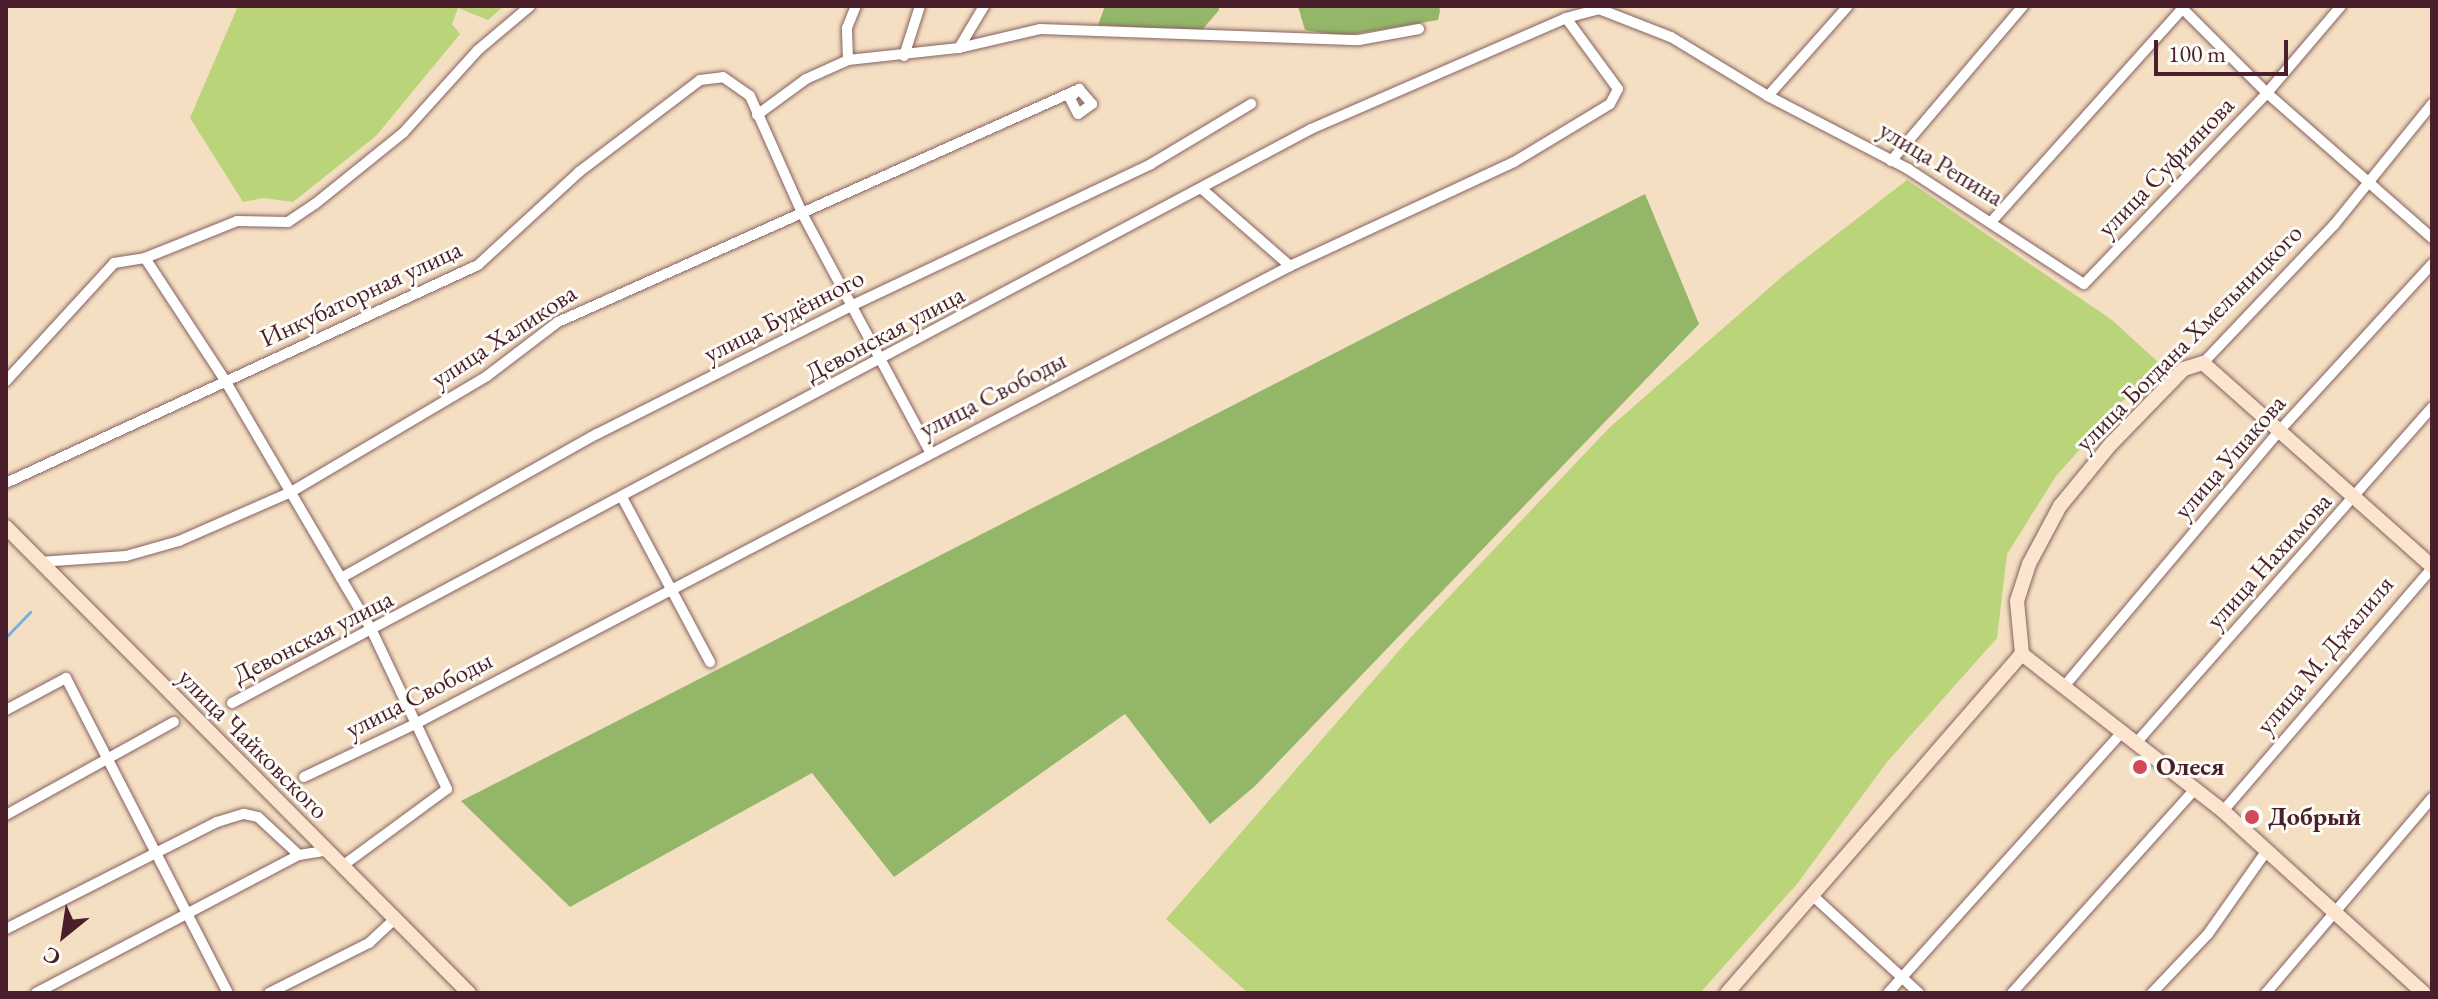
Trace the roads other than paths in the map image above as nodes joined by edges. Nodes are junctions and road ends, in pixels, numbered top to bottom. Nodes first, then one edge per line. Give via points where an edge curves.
1 (530, 6) edge
2 (856, 6) edge
3 (920, 6) edge
4 (984, 6) edge
5 (1569, 6) edge
6 (1848, 6) edge
7 (2023, 6) edge
8 (2341, 6) edge
9 (2183, 7) edge
10 (1566, 18) junction
11 (1419, 29) dead end
12 (959, 48) junction
13 (904, 56) junction
14 (848, 60) junction
15 (1079, 89) dead end
16 (2267, 93) junction
17 (1768, 96) junction
18 (1251, 104) dead end
19 (2432, 104) edge
20 (757, 115) junction
21 (1891, 161) junction
22 (2371, 181) junction
23 (1202, 189) junction
24 (803, 215) junction
25 (1991, 222) junction
26 (2432, 238) edge
27 (145, 258) junction
28 (2432, 264) edge
29 (1290, 266) junction
30 (2084, 284) joint
31 (851, 306) junction
32 (880, 362) junction
33 (2203, 363) junction
34 (6, 381) edge
35 (226, 382) junction
36 (2432, 407) edge
37 (2280, 430) junction
38 (930, 452) junction
39 (6, 483) edge
40 (291, 492) junction
41 (2355, 498) junction
42 (623, 499) junction
43 (9, 535) edge
44 (39, 562) junction
45 (2432, 567) edge
46 (341, 578) junction
47 (669, 588) junction
48 (372, 631) junction
49 (2022, 654) junction
50 (710, 662) dead end
51 (2067, 683) junction
52 (232, 703) dead end
53 (6, 710) edge
54 (174, 722) dead end
55 (417, 723) junction
56 (2122, 732) junction
57 (2136, 743) junction
58 (107, 761) junction
59 (304, 777) dead end
60 (2195, 789) junction
61 (2432, 798) edge
62 (2223, 811) junction
63 (6, 815) edge
64 (325, 851) junction
65 (153, 853) junction
66 (2265, 853) junction
67 (299, 855) junction
68 (342, 866) junction
69 (1812, 895) junction
70 (2334, 910) junction
71 (188, 914) junction
72 (395, 919) junction
73 (6, 929) edge
74 (2432, 976) edge
75 (1902, 978) junction
76 (2421, 992) edge
77 (36, 993) edge
78 (228, 993) edge
79 (269, 993) edge
80 (469, 993) edge
81 (1727, 993) edge
82 (1888, 993) edge
83 (1919, 993) edge
84 (2012, 993) edge
85 (2152, 993) edge
86 (2266, 993) edge

1 - 27 street via 478,50 403,133 288,222 237,221
2 - 14 street via 847,28
3 - 13 street
4 - 12 street
5 - 10 street
6 - 17 street
7 - 21 street
8 - 16 street, улица Суфиянова
9 - 16 street
9 - 25 street
10 - 17 street, улица Репина via 1599,9 1631,19
10 - 23 street, Девонская улица via 1311,129
10 - 29 street, улица Свободы via 1618,89 1610,104 1514,162
11 - 12 street via 1359,40 1040,29
12 - 13 street
13 - 14 street
14 - 20 street via 806,79
15 - 24 street, улица Халикова
16 - 22 street
16 - 30 street, улица Суфиянова
17 - 21 street, улица Репина
18 - 31 street, улица Будённого via 1151,164
19 - 22 street, улица Богдана Хмельницкого
20 - 24 street, Инкубаторная улица
20 - 35 street, Инкубаторная улица via 750,96 723,77 700,80 579,172 478,265
21 - 25 street, улица Репина
22 - 26 street
22 - 33 street, улица Богдана Хмельницкого
23 - 29 street
23 - 32 street, Девонская улица
24 - 31 street, Инкубаторная улица
24 - 40 street, улица Халикова via 558,322 487,376
25 - 30 street, улица Репина
27 - 34 street via 114,263
27 - 35 street
28 - 37 street, улица Ушакова
29 - 38 street, улица Свободы
31 - 32 street, Инкубаторная улица
31 - 46 street, улица Будённого via 597,434
32 - 38 street, Инкубаторная улица
32 - 42 street, Девонская улица
33 - 37 street
33 - 49 street, улица Богдана Хмельницкого via 2184,369 2060,506 2029,564 2017,601
35 - 39 street, Инкубаторная улица
35 - 40 street
36 - 41 street, улица Нахимова
37 - 41 street
37 - 51 street, улица Ушакова
38 - 47 street, улица Свободы
40 - 44 street, улица Халикова via 179,541 126,556
40 - 46 street
41 - 45 street
41 - 57 street, улица Нахимова
42 - 47 street
42 - 48 street, Девонская улица
43 - 44 street, улица Чайковского
44 - 64 street, улица Чайковского
45 - 62 street, улица М. Джалиля
46 - 48 street
47 - 50 street
47 - 55 street, улица Свободы
48 - 52 street, Девонская улица
48 - 55 street
49 - 51 street
49 - 69 street
51 - 56 street
53 - 58 street via 66,678
54 - 58 street
55 - 59 street, улица Свободы
55 - 68 street via 447,789
56 - 57 street
56 - 75 street
57 - 60 street
58 - 63 street
58 - 65 street
60 - 62 street
60 - 84 street
61 - 70 street
62 - 66 street
64 - 67 street
64 - 68 street, улица Чайковского
65 - 67 street via 244,814 258,817
65 - 71 street
65 - 73 street
66 - 70 street
66 - 85 street via 2208,934
67 - 71 street
68 - 72 street, улица Чайковского
69 - 75 street
69 - 81 street
70 - 76 street
70 - 86 street
71 - 77 street
71 - 78 street
72 - 79 street via 369,943
72 - 80 street, улица Чайковского
74 - 76 street
75 - 82 street
75 - 83 street

